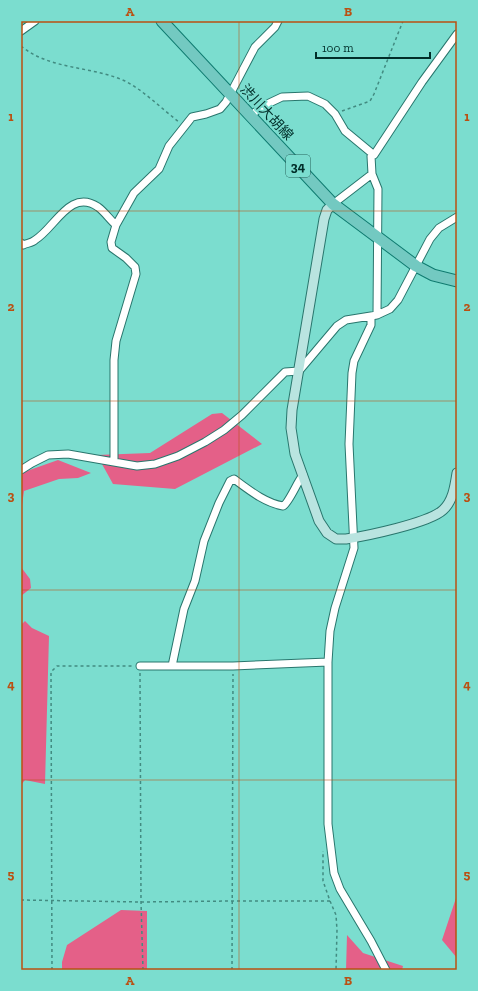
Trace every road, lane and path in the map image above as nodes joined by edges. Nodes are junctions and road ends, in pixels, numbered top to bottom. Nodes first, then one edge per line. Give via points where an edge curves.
1 (35, 21) edge
2 (162, 21) edge
3 (278, 21) edge
4 (404, 21) edge
5 (21, 31) edge
6 (457, 34) edge
7 (21, 46) edge
8 (230, 95) junction
9 (335, 114) junction
10 (250, 116) junction
11 (185, 127) junction
12 (374, 155) junction
13 (372, 174) junction
14 (333, 204) junction
15 (457, 217) edge
16 (116, 225) junction
17 (378, 238) junction
18 (21, 243) edge
19 (416, 266) junction
20 (457, 281) edge
21 (374, 316) junction
22 (299, 371) junction
23 (114, 462) junction
24 (21, 470) edge
25 (457, 474) edge
26 (303, 475) junction
27 (354, 538) junction
28 (328, 662) junction
29 (140, 666) junction
30 (172, 666) junction
31 (233, 666) junction
32 (323, 846) dead end
33 (21, 900) edge
34 (52, 900) junction
35 (233, 901) junction
36 (142, 902) junction
37 (330, 902) junction
38 (52, 970) edge
39 (143, 970) edge
40 (232, 970) edge
41 (336, 970) edge
42 (386, 970) edge

1 - 5 street
2 - 8 main road, 渋川大胡線 / 34
3 - 8 street via 256,48
4 - 9 path via 370,101
6 - 12 street
7 - 11 path via 28,52 54,63 101,73 126,82
8 - 10 main road, 渋川大胡線 / 34
8 - 11 street via 220,109 192,117
9 - 10 street via 325,104 308,96 282,97
9 - 12 street via 345,131
10 - 14 main road, 渋川大胡線 / 34
11 - 16 street via 170,146 159,169 134,193
12 - 13 street via 371,156
13 - 14 street
13 - 17 street via 378,189
14 - 17 main road, 渋川大胡線 / 34
14 - 22 street via 327,210 324,219
15 - 19 street via 439,228 430,239
16 - 18 street via 99,208 89,202 78,202 35,241
16 - 23 street via 111,242 112,248 135,267 136,274 116,341
17 - 19 main road, 渋川大胡線 / 34
17 - 21 street
19 - 20 main road, 渋川大胡線 / 34 via 433,275
19 - 21 street via 398,300 390,309
21 - 22 street via 346,320 337,326
21 - 27 street via 354,362 352,373 349,444
22 - 23 street via 285,372 224,430 178,456 156,464 137,466
22 - 26 street via 291,428 295,454
23 - 24 street via 68,454 48,455
25 - 27 street via 449,503 434,516
26 - 27 street via 319,521 327,533 336,538
26 - 30 street via 287,504 283,506 262,498 234,480 230,481 204,540 195,581 184,609
27 - 28 street via 354,548 330,631
28 - 31 street
28 - 42 street via 328,824 334,873 340,889
29 - 30 street
29 - 34 path via 57,666 51,672
29 - 36 path
30 - 31 street
31 - 35 path
32 - 37 path via 323,881
33 - 34 path
34 - 36 path
34 - 38 path
35 - 36 path
35 - 37 path
35 - 40 path
36 - 39 path
37 - 41 path via 336,915

